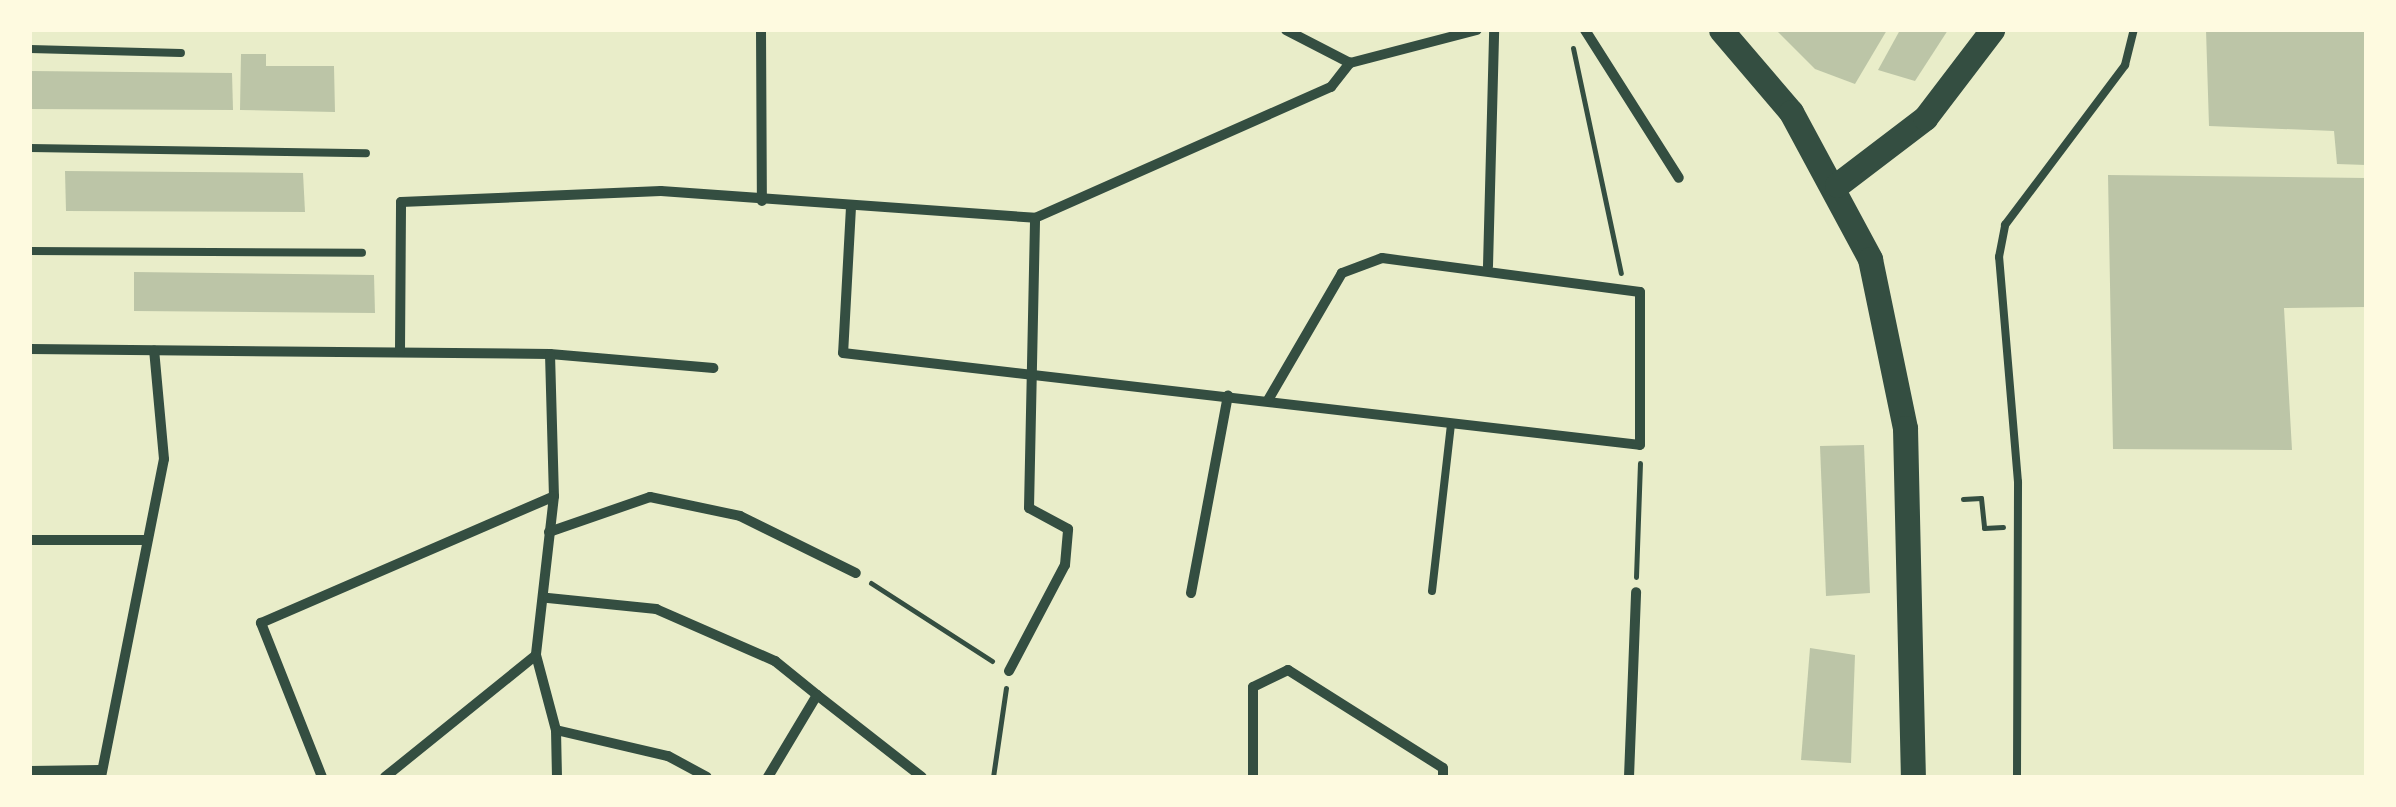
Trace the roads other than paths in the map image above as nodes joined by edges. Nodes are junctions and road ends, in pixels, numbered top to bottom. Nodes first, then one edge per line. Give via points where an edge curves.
1 (761, 30) edge
2 (1286, 30) edge
3 (1477, 30) edge
4 (1494, 30) edge
5 (1584, 30) edge
6 (1721, 30) edge
7 (1992, 30) edge
8 (2134, 30) edge
9 (30, 50) edge
10 (181, 52) dead end
11 (1350, 63) junction
12 (30, 148) edge
13 (366, 153) dead end
14 (1679, 178) dead end
15 (1837, 186) junction
16 (762, 202) junction
17 (851, 207) junction
18 (1035, 218) junction
19 (30, 251) edge
20 (362, 253) dead end
21 (1488, 266) junction
22 (30, 348) edge
23 (154, 350) junction
24 (400, 351) junction
25 (550, 354) junction
26 (714, 368) dead end
27 (1032, 369) junction
28 (1228, 396) junction
29 (1268, 400) junction
30 (1451, 424) junction
31 (554, 496) junction
32 (549, 532) junction
33 (30, 540) edge
34 (148, 540) junction
35 (856, 573) road end
36 (1432, 591) dead end
37 (1636, 592) road end
38 (1191, 593) dead end
39 (548, 598) junction
40 (536, 655) junction
41 (1009, 671) road end
42 (817, 695) junction
43 (556, 730) junction
44 (30, 771) edge
45 (100, 774) edge
46 (322, 777) edge
47 (386, 777) edge
48 (557, 777) edge
49 (707, 777) edge
50 (768, 777) edge
51 (922, 777) edge
52 (1253, 777) edge
53 (1444, 777) edge
54 (1629, 777) edge
55 (1914, 777) edge
56 (2017, 777) edge

1 - 16 street
2 - 11 street
3 - 11 street
4 - 21 street
5 - 14 street
6 - 15 main road via 1792,112
7 - 15 main road via 1925,118
8 - 56 lane via 2125,65 2004,225 1999,256 2018,526
9 - 10 lane
11 - 18 street via 1331,87
12 - 13 lane
15 - 55 main road via 1870,259 1905,428
16 - 17 street
16 - 24 street via 661,191 401,202
17 - 18 street
17 - 27 street via 843,353
18 - 27 street
19 - 20 lane
21 - 29 street via 1382,258 1342,273
21 - 30 street via 1640,292 1640,446
22 - 23 street
23 - 24 street
23 - 34 street via 164,459
24 - 25 street
25 - 26 street
25 - 31 street
27 - 28 street
27 - 41 street via 1028,508 1068,529 1065,565
28 - 29 street
28 - 38 street
29 - 30 street
30 - 36 lane
31 - 32 street
31 - 46 street via 261,623
32 - 35 street via 650,497 740,516
32 - 39 street
33 - 34 street
34 - 45 street
37 - 54 street
39 - 40 street
39 - 42 street via 656,609 775,660
40 - 43 street
40 - 47 street
42 - 50 street
42 - 51 street
43 - 48 street
43 - 49 street via 668,756
44 - 45 street
52 - 53 street via 1253,687 1288,670 1443,768

